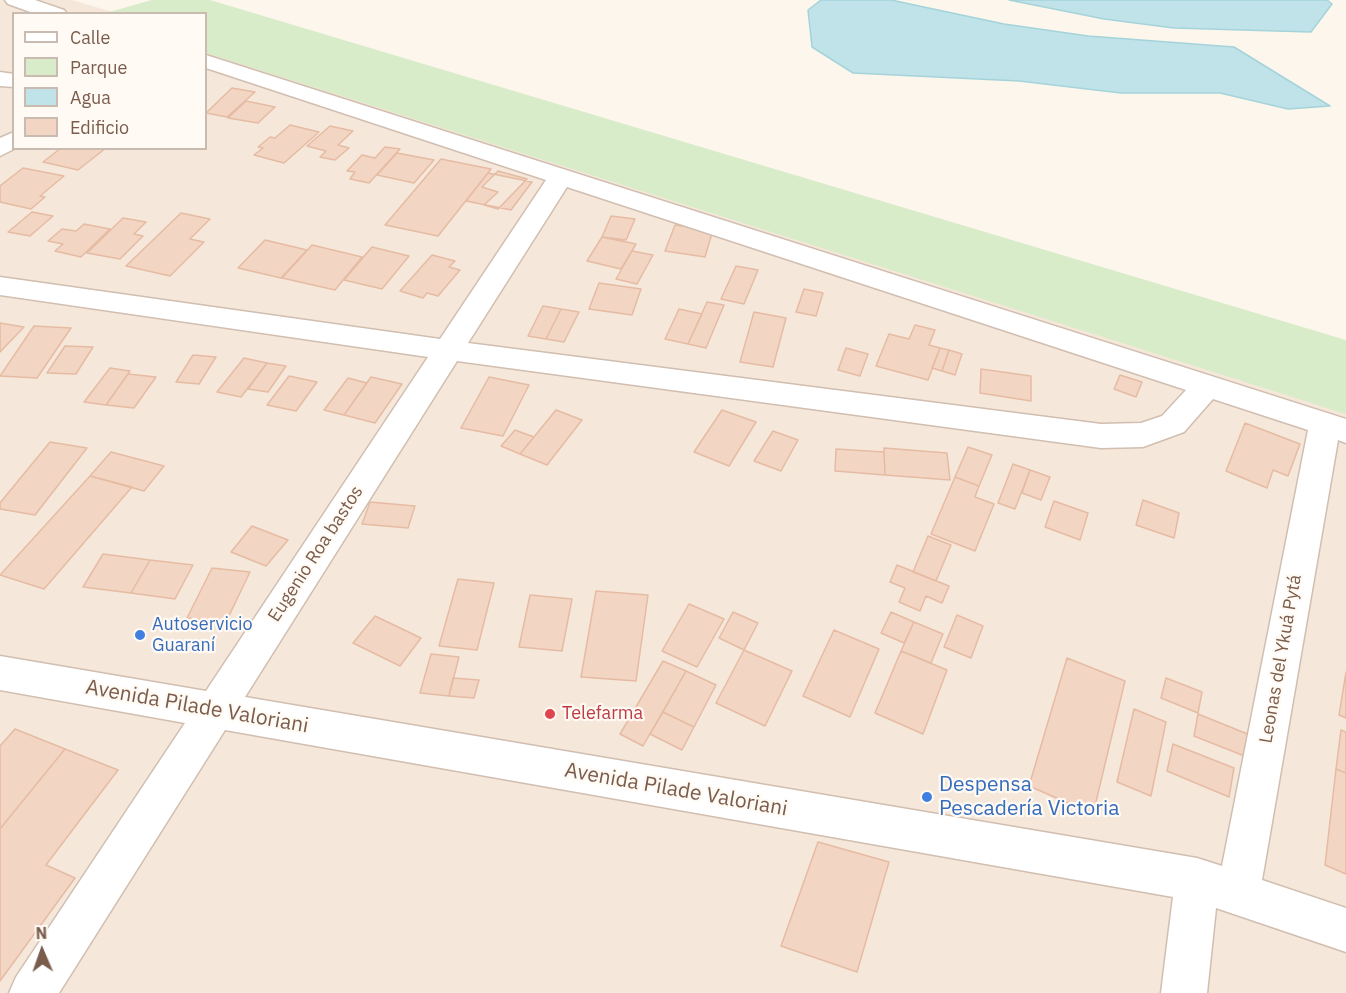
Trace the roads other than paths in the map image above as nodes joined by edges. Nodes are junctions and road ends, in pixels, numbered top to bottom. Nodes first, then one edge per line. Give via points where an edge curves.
1 (15, 0) edge
2 (51, 12) edge
3 (207, 61) edge
4 (561, 176) junction
5 (0, 286) edge
6 (448, 350) junction
7 (1206, 387) junction
8 (1335, 428) edge
9 (0, 672) edge
10 (215, 710) junction
11 (1197, 880) junction
12 (1238, 894) junction
13 (1346, 930) edge
14 (32, 993) edge
15 (1184, 993) edge

1 - 2 street
3 - 4 street
4 - 6 street, Eugenio Roa bastos
4 - 7 street
5 - 6 street
6 - 7 street via 1101,436 1143,435 1173,424
6 - 10 street, Eugenio Roa bastos
7 - 8 street
8 - 12 street, Leonas del Ykuá Pytá
9 - 10 street, Avenida Pilade Valoriani
10 - 11 street, Avenida Pilade Valoriani
10 - 14 street, Eugenio Roa bastos
11 - 12 street, Avenida Pilade Valoriani
11 - 15 street
12 - 13 street, Avenida Pilade Valoriani

